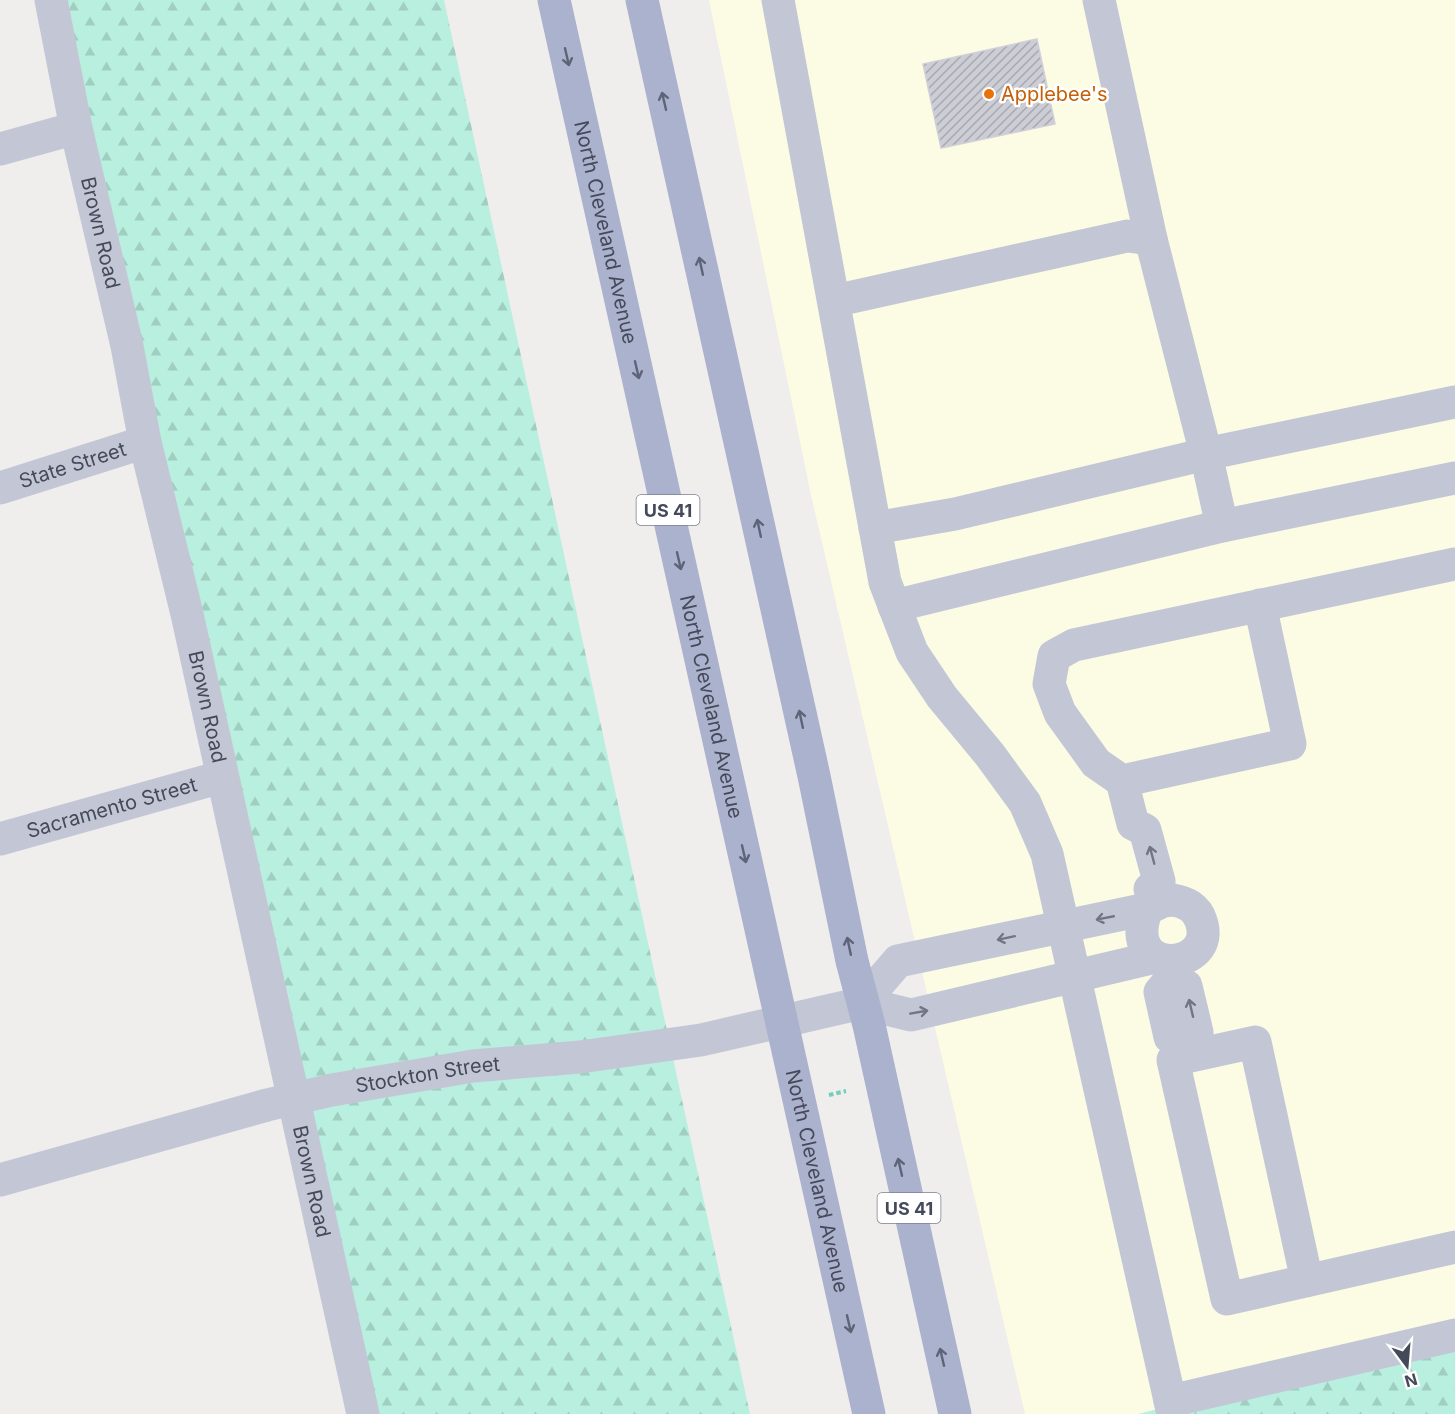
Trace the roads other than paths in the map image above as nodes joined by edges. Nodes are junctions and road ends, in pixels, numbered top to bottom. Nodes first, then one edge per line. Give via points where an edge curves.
1 (51, 0) edge
2 (554, 0) edge
3 (635, 0) edge
4 (642, 0) edge
5 (778, 0) edge
6 (1099, 0) edge
7 (652, 46) junction
8 (75, 128) junction
9 (0, 149) edge
10 (1151, 239) junction
11 (834, 301) junction
12 (1455, 402) edge
13 (145, 442) junction
14 (1206, 454) junction
15 (1455, 478) edge
16 (0, 488) edge
17 (1222, 526) junction
18 (875, 528) junction
19 (1455, 564) edge
20 (1260, 605) junction
21 (894, 606) junction
22 (221, 777) junction
23 (1122, 781) junction
24 (0, 839) edge
25 (1150, 901) junction
26 (1063, 926) junction
27 (1164, 966) junction
28 (1075, 976) junction
29 (862, 1003) junction
30 (782, 1021) junction
31 (1187, 1050) junction
32 (293, 1098) junction
33 (0, 1180) edge
34 (1455, 1247) edge
35 (1307, 1281) junction
36 (1455, 1335) edge
37 (1172, 1408) edge
38 (363, 1414) edge
39 (869, 1414) edge
40 (955, 1414) edge

1 - 8 street, Brown Road
2 -> 30 main road, North Cleveland Avenue / US 41
3 - 7 main road
4 - 7 main road, US 41
5 - 11 street
6 - 10 street
29 -> 7 main road, US 41
8 - 9 street
8 - 13 street, Brown Road via 127,346
10 - 11 street via 1127,236
10 - 14 street
11 - 18 street
12 - 14 street
13 - 16 street, State Street
13 - 22 street, Brown Road
14 - 17 street
14 - 18 street via 1001,504
15 - 17 street
17 - 21 street
18 - 21 street via 885,582
19 - 20 street
20 - 23 street via 1290,744
20 - 23 street via 1074,645 1054,656 1049,684 1060,713 1096,763
21 - 26 street via 912,652 1025,803 1047,854
22 - 24 street, Sacramento Street
22 - 32 street, Brown Road
23 - 25 street via 1133,824 1145,830 1159,881
25 -> 26 street
25 - 27 street via 1141,932 1143,942
25 - 27 street via 1184,902 1203,924 1200,945 1194,953
26 - 28 street
26 -> 29 street via 897,961
27 - 28 street
27 - 31 street via 1186,986 1197,1032
29 -> 28 street via 911,1015
28 - 37 street
29 - 30 street, Stockton Street
40 -> 29 main road, US 41
30 - 32 street, Stockton Street via 701,1040 453,1069
30 -> 39 main road, North Cleveland Avenue / US 41
31 - 35 street via 1255,1042
31 - 35 street via 1173,1060 1227,1299
32 - 33 street, Stockton Street
32 - 38 street, Brown Road
34 - 35 street
36 - 37 street

